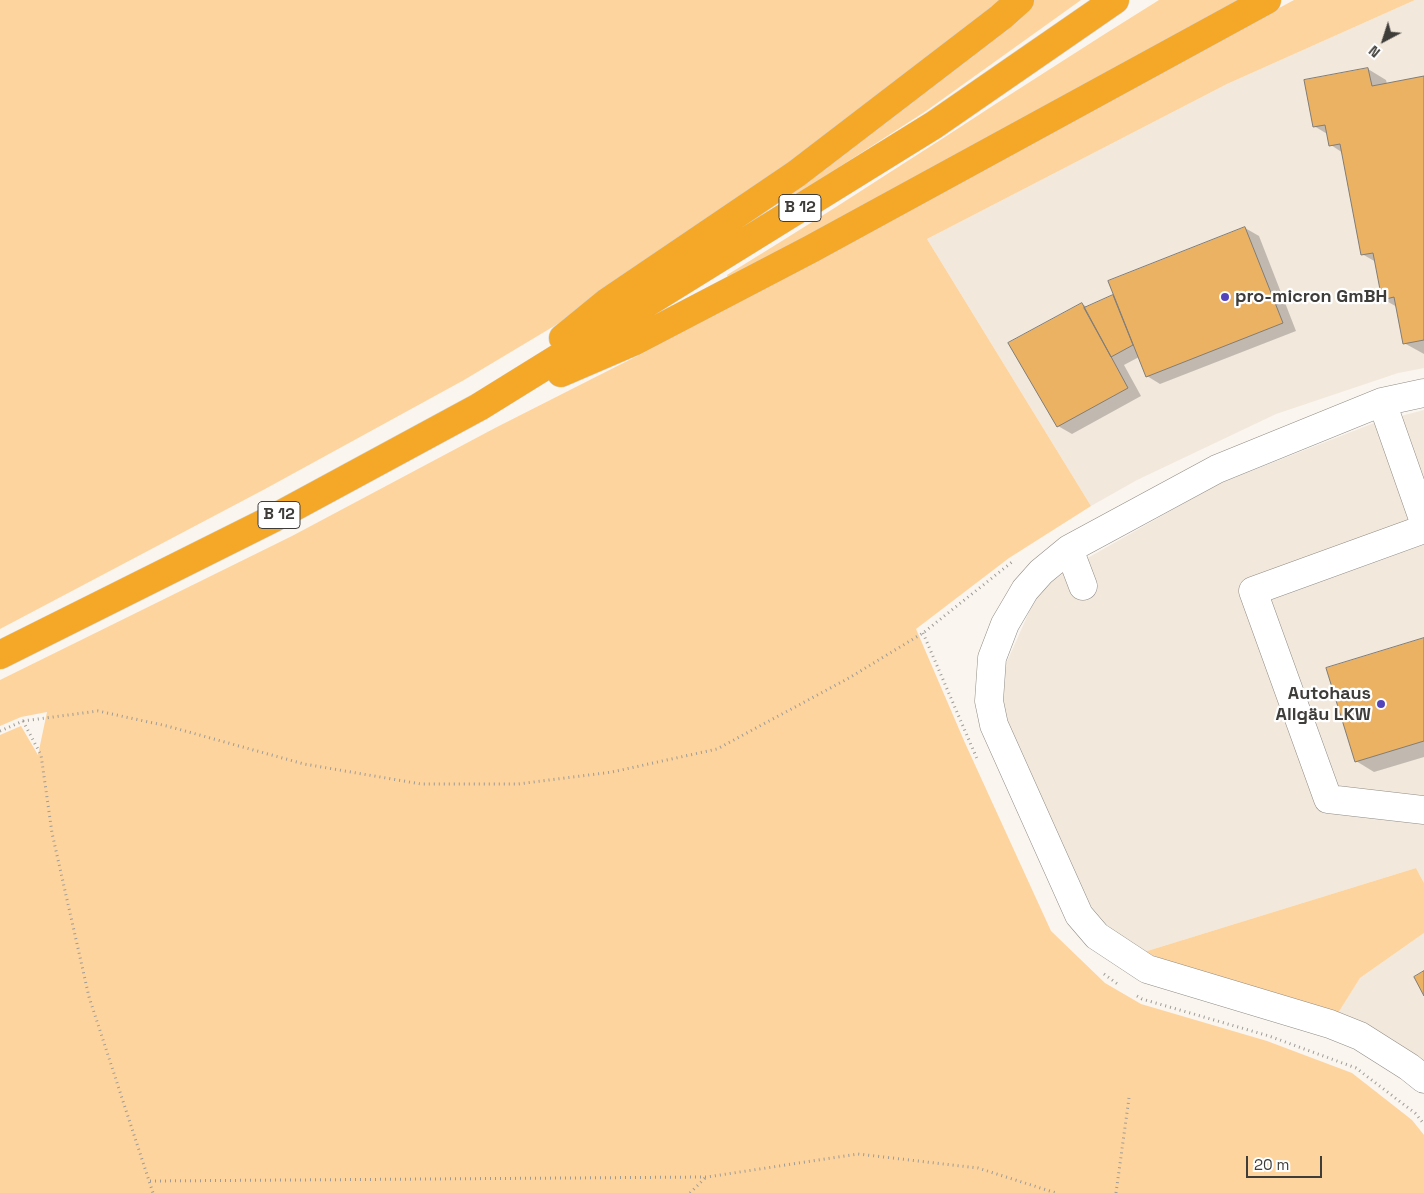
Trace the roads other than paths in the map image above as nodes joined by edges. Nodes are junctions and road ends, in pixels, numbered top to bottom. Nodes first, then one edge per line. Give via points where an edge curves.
1 (1020, 0) edge
2 (1115, 0) edge
3 (1266, 0) edge
4 (1424, 393) edge
5 (1382, 402) junction
6 (479, 407) junction
7 (1424, 522) edge
8 (1424, 529) edge
9 (1069, 549) junction
10 (1083, 586) dead end
11 (0, 655) edge
12 (1424, 810) edge
13 (1424, 1080) edge

1 - 6 highway, B 12 via 796,174 607,302
2 - 6 highway, B 12 via 934,125
3 - 6 highway via 812,249 650,333
4 - 5 street
5 - 7 street
5 - 9 street via 1216,469
6 - 11 highway, B 12 via 274,518
8 - 12 street via 1253,591 1328,799
9 - 10 street
9 - 13 street via 1024,590 1004,624 992,658 989,701 994,725 1079,915 1097,936 1147,969 1360,1036

